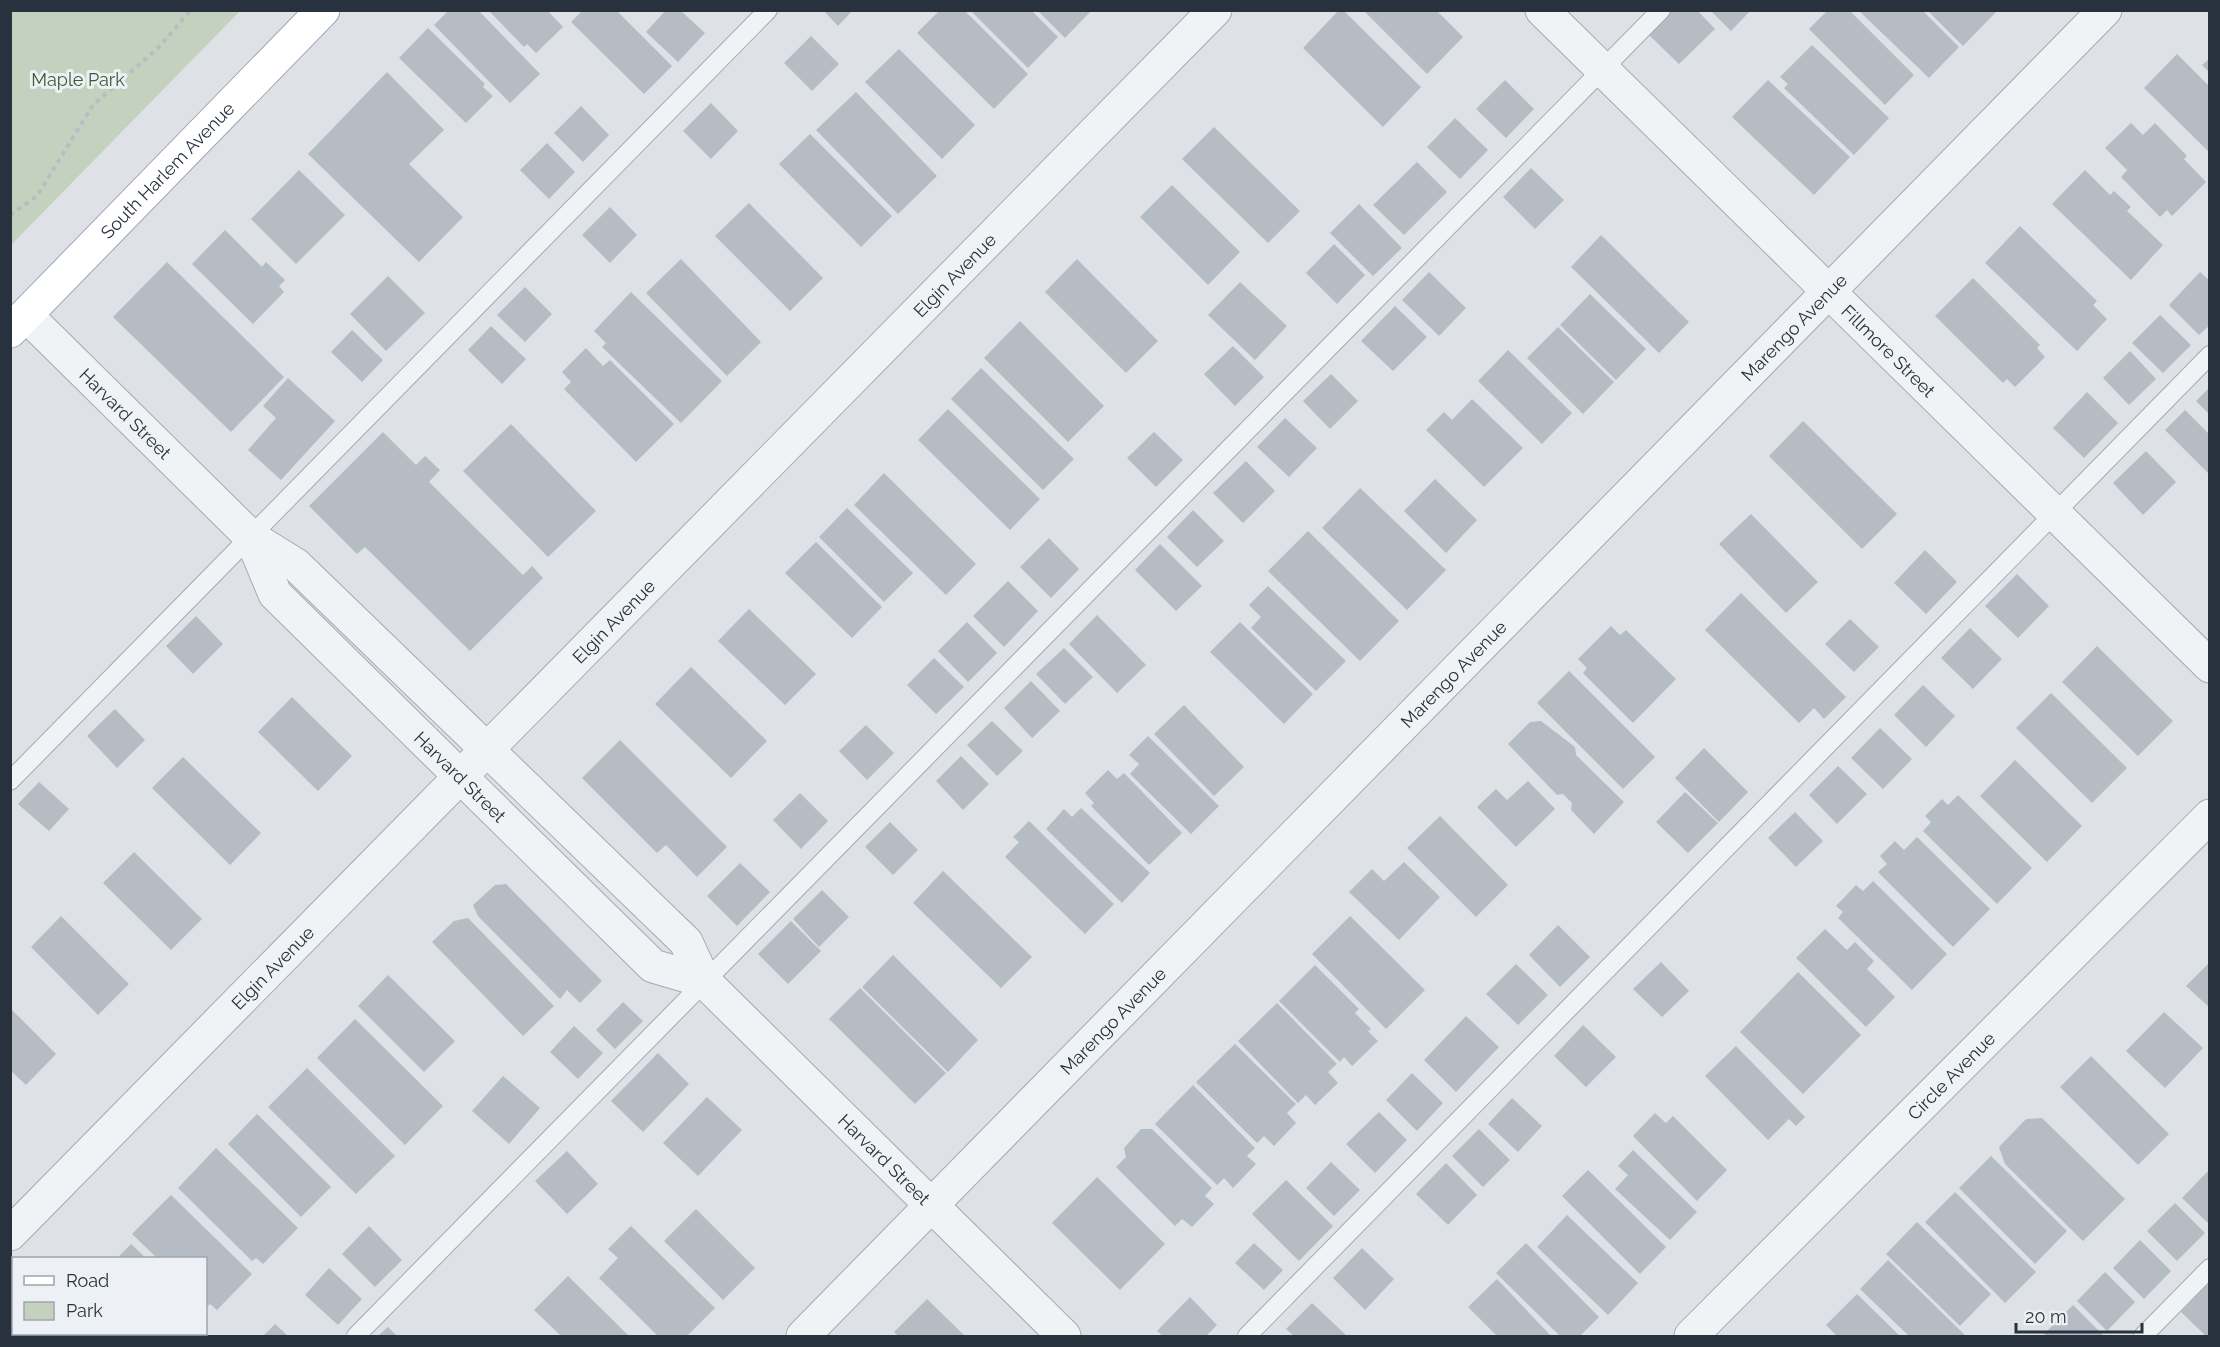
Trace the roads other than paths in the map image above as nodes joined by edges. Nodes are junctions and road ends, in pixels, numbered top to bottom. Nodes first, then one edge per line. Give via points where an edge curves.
1 (323, 10) edge
2 (768, 10) edge
3 (1215, 10) edge
4 (1542, 10) edge
5 (1661, 10) edge
6 (2105, 10) edge
7 (1603, 69) junction
8 (1830, 294) junction
9 (18, 323) edge
10 (2210, 354) edge
11 (2054, 513) junction
12 (251, 537) junction
13 (2210, 666) edge
14 (487, 750) junction
15 (461, 776) junction
16 (10, 782) edge
17 (2210, 816) edge
18 (704, 981) junction
19 (932, 1206) junction
20 (10, 1234) edge
21 (2210, 1268) edge
22 (356, 1336) edge
23 (803, 1336) edge
24 (1064, 1336) edge
25 (1247, 1336) edge
26 (1691, 1336) edge
27 (2143, 1336) edge

1 - 9 main road, South Harlem Avenue
2 - 12 lane
3 - 14 street, Elgin Avenue
4 - 7 street, Fillmore Street
5 - 7 lane
6 - 8 street, Marengo Avenue
7 - 8 street, Fillmore Street
7 - 18 lane
8 - 11 street, Fillmore Street
8 - 19 street, Marengo Avenue
9 - 12 street, Harvard Street
10 - 11 lane
11 - 13 street, Fillmore Street
11 - 25 lane
12 - 14 street, Harvard Street via 296,565
12 - 15 street, Harvard Street via 275,594
12 - 16 lane
14 - 15 street, Elgin Avenue
14 - 18 street, Harvard Street via 686,942
15 - 18 street, Harvard Street via 653,966
15 - 20 street, Elgin Avenue
17 - 26 street, Circle Avenue
18 - 19 street, Harvard Street
18 - 22 lane
19 - 23 street, Marengo Avenue
19 - 24 street, Harvard Street
21 - 27 lane

